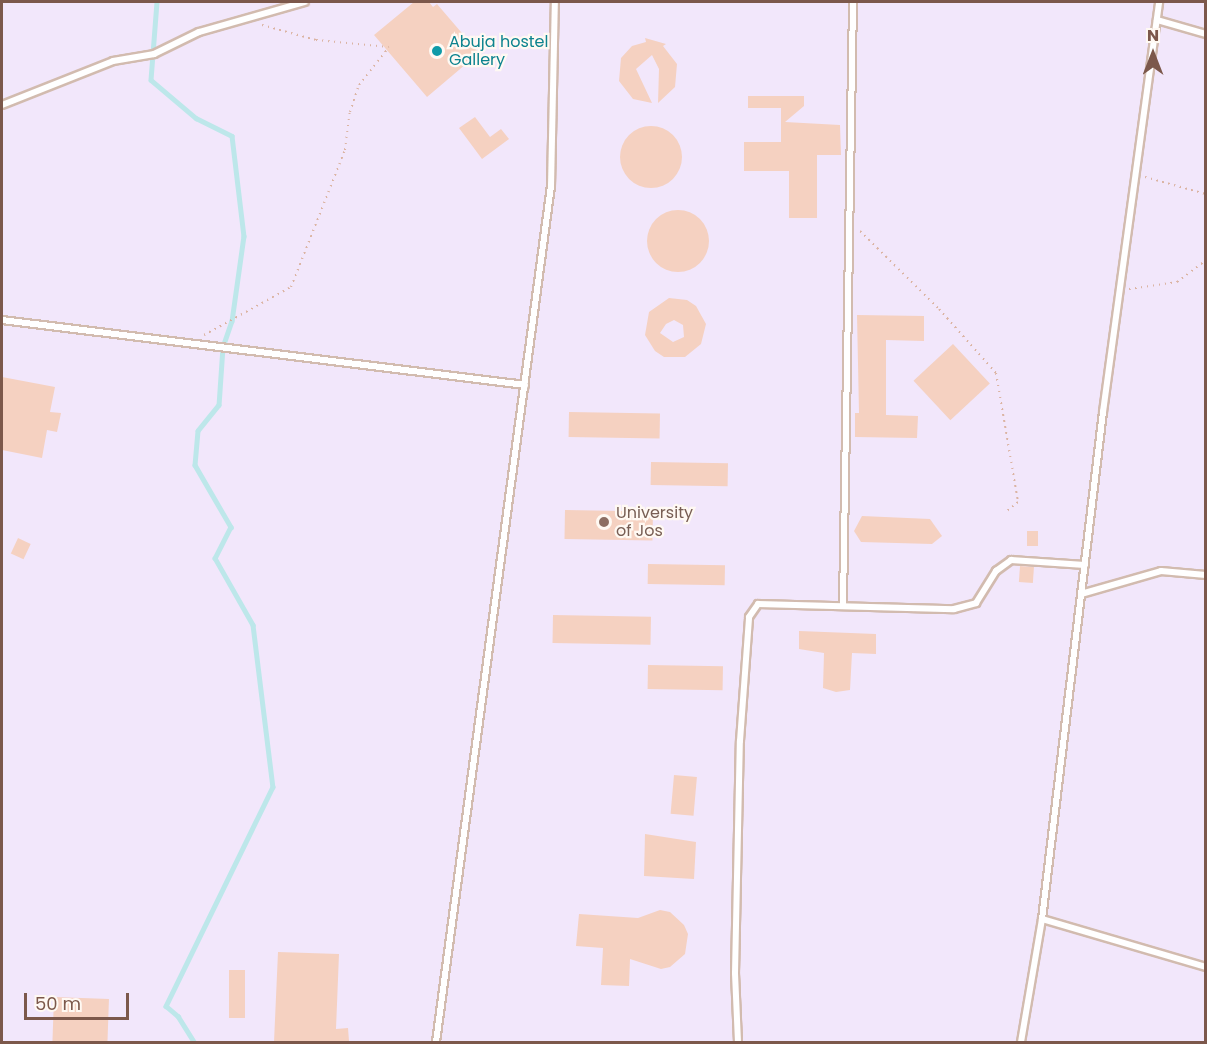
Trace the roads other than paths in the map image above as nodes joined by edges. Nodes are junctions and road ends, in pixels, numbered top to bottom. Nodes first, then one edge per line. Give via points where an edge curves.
1 (305, 2) edge
2 (555, 2) edge
3 (854, 2) edge
4 (1159, 2) edge
5 (1157, 20) junction
6 (1206, 34) edge
7 (2, 105) edge
8 (2, 320) edge
9 (525, 385) junction
10 (1085, 565) junction
11 (1206, 574) edge
12 (1081, 594) junction
13 (843, 604) junction
14 (1042, 920) junction
15 (1206, 967) edge
16 (436, 1042) edge
17 (738, 1042) edge
18 (1021, 1042) edge

1 - 7 lane via 199,32 154,54 113,61
2 - 9 lane via 551,186
3 - 13 lane
4 - 5 lane
5 - 6 lane
5 - 10 lane
8 - 9 lane
9 - 16 lane
10 - 12 lane
10 - 13 lane via 1011,560 996,571 976,603 954,609
11 - 12 lane via 1161,571
12 - 14 lane
13 - 17 lane via 758,604 748,617 740,741 735,973
14 - 15 lane
14 - 18 lane

